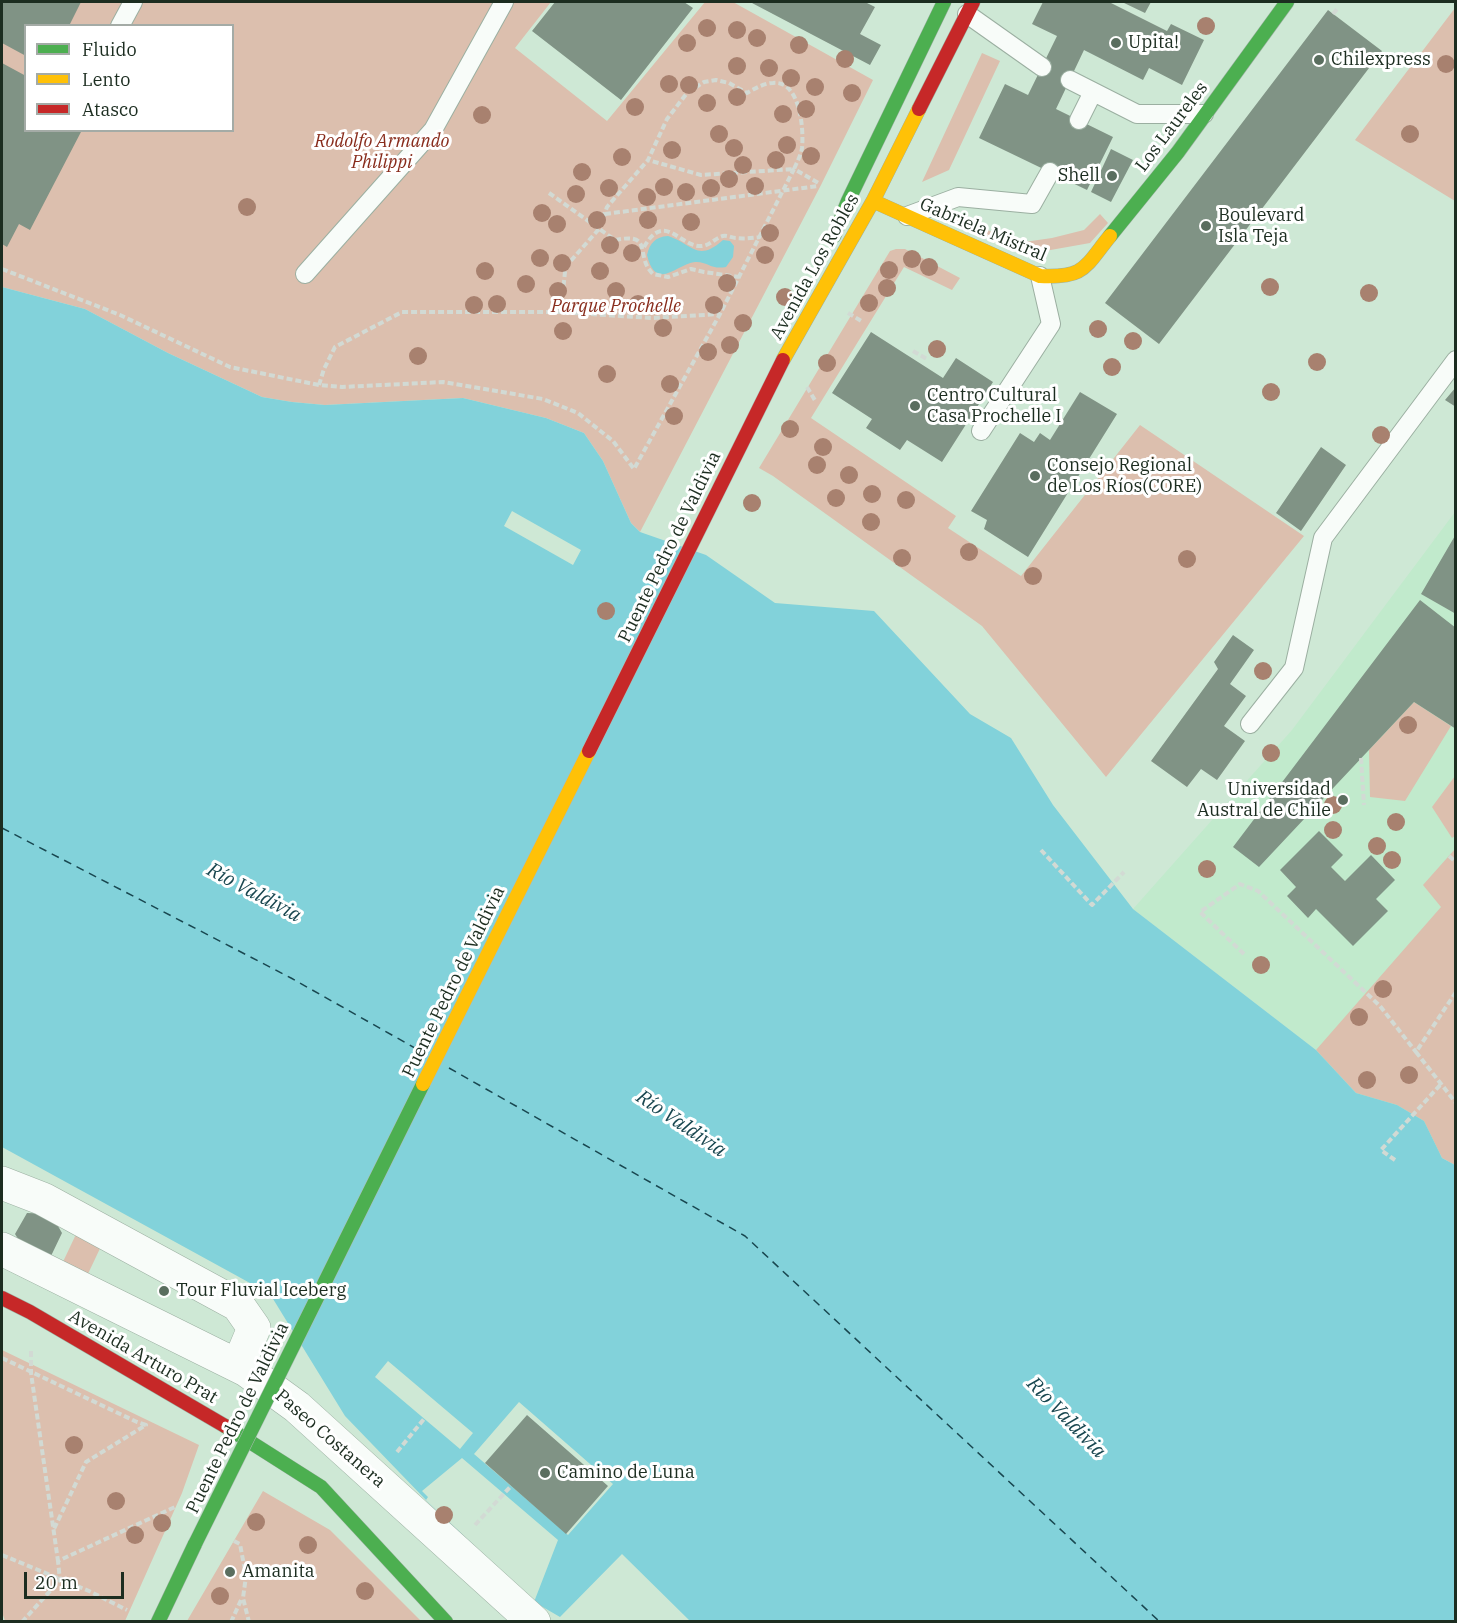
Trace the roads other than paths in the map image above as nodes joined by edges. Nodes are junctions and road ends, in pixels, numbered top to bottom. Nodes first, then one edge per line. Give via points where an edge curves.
1 (133, 2) edge
2 (504, 2) edge
3 (944, 2) edge
4 (1287, 2) edge
5 (970, 8) edge
6 (121, 24) edge
7 (1042, 67) dead end
8 (1070, 80) dead end
9 (1093, 92) junction
10 (1204, 114) junction
11 (1079, 120) dead end
12 (1050, 172) dead end
13 (873, 201) junction
14 (905, 217) junction
15 (1081, 272) joint
16 (305, 274) dead end
17 (1040, 276) junction
18 (783, 360) junction
19 (1455, 360) edge
20 (981, 431) dead end
21 (1250, 724) dead end
22 (2, 1183) edge
23 (2, 1249) edge
24 (2, 1298) edge
25 (238, 1366) junction
26 (158, 1622) edge
27 (447, 1622) edge
28 (534, 1622) edge

1 - 6 lane
2 - 16 lane via 433,130
3 - 18 main road, Avenida Los Robles via 848,201
4 - 10 main road, Los Laureles
5 - 7 lane
5 - 13 main road, Avenida Los Robles
8 - 9 lane
9 - 10 lane via 1137,114
9 - 11 lane
10 - 15 main road, Los Laureles
12 - 14 lane via 1032,204 958,196
13 - 14 main road, Gabriela Mistral
13 - 18 main road, Avenida Los Robles
14 - 17 main road, Gabriela Mistral
15 - 17 main road, Gabriela Mistral
17 - 20 lane via 1051,324
18 - 26 main road, Puente Pedro de Valdivia, bridge
19 - 21 lane via 1323,538 1294,668
22 - 25 street via 43,1199 238,1305 254,1328
23 - 25 street, Paseo Costanera
24 - 27 main road, Avenida Arturo Prat via 223,1424 321,1487
25 - 28 street, Paseo Costanera via 297,1407

